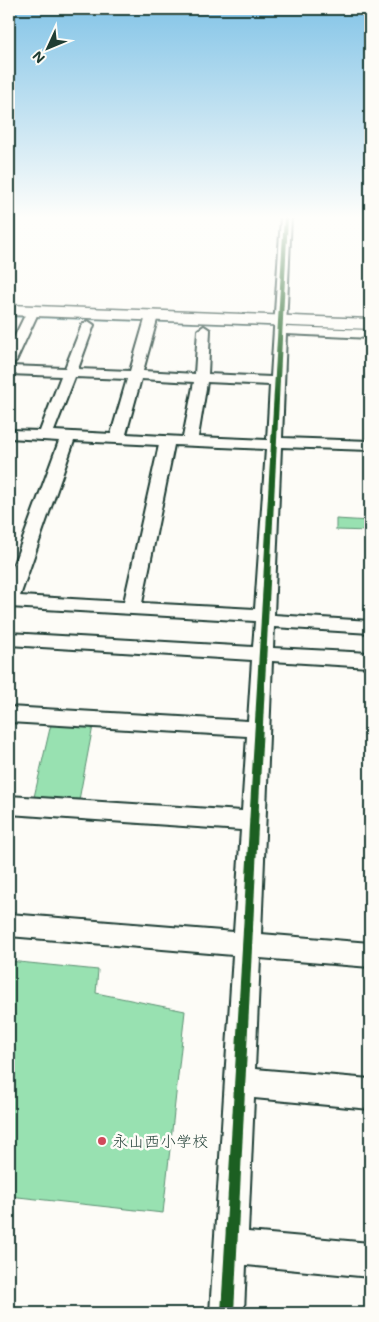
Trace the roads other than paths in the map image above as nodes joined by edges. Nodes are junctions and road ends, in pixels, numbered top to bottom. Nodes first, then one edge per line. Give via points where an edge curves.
1 (283, 279) edge
2 (9, 310) edge
3 (31, 315) junction
4 (151, 319) junction
5 (370, 324) edge
6 (88, 325) dead end
7 (280, 325) junction
8 (204, 330) dead end
9 (370, 334) edge
10 (9, 361) edge
11 (9, 370) edge
12 (71, 372) junction
13 (135, 375) junction
14 (201, 378) junction
15 (276, 381) junction
16 (9, 434) edge
17 (44, 436) junction
18 (68, 436) junction
19 (117, 439) junction
20 (167, 441) junction
21 (190, 442) junction
22 (274, 444) junction
23 (370, 446) edge
24 (9, 601) edge
25 (132, 608) junction
26 (265, 618) junction
27 (370, 627) edge
28 (9, 638) edge
29 (263, 653) junction
30 (370, 660) edge
31 (9, 714) edge
32 (258, 729) junction
33 (9, 805) edge
34 (254, 821) junction
35 (9, 925) edge
36 (248, 944) junction
37 (370, 955) edge
38 (240, 1082) junction
39 (370, 1094) edge
40 (231, 1247) junction
41 (370, 1260) edge
42 (227, 1313) edge

1 - 7 street
2 - 3 main road
3 - 4 main road
3 - 10 street
4 - 7 main road
4 - 13 street
5 - 7 main road
6 - 12 street
7 - 9 street
7 - 15 street
8 - 14 street
11 - 12 street
12 - 13 street
12 - 17 street
13 - 14 street
13 - 19 street
14 - 15 street
14 - 21 street
15 - 22 street
16 - 17 street
17 - 18 street
18 - 19 street
18 - 24 street
19 - 20 street
20 - 21 street
20 - 25 street
21 - 22 street
22 - 23 street
22 - 26 street
24 - 25 street
25 - 26 street
26 - 27 street
26 - 29 street
28 - 29 street
29 - 30 street
29 - 32 street
31 - 32 street
32 - 34 street
33 - 34 street
34 - 36 street
35 - 36 street
36 - 37 street
36 - 38 street
38 - 39 street
38 - 40 street
40 - 41 street
40 - 42 street

